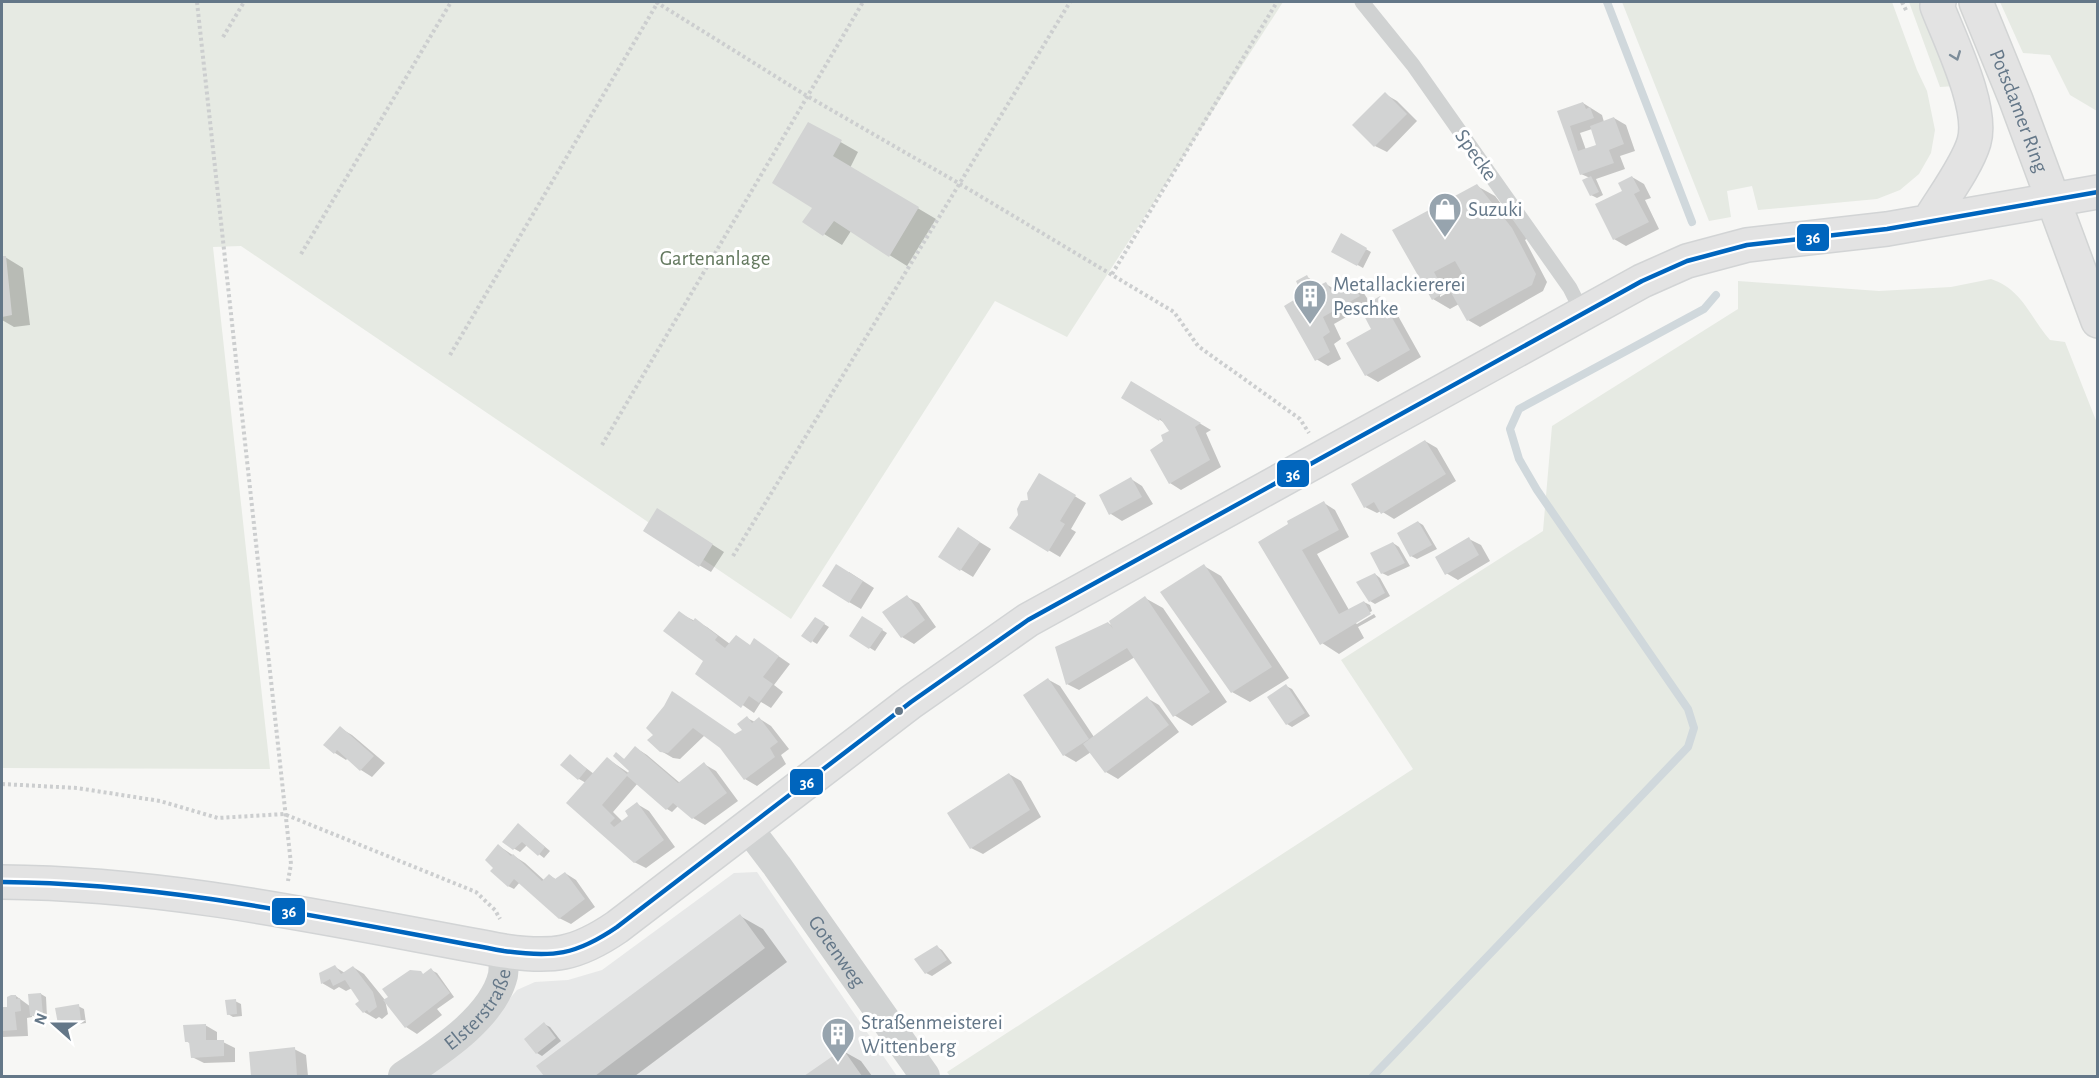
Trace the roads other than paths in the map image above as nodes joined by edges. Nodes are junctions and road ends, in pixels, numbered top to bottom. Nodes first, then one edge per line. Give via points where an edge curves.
1 (1362, 2) edge
2 (1939, 2) edge
3 (1976, 2) edge
4 (2097, 192) edge
5 (2053, 200) junction
6 (1929, 221) junction
7 (1583, 314) junction
8 (2097, 321) edge
9 (748, 828) junction
10 (2, 882) edge
11 (504, 951) junction
12 (403, 1077) edge
13 (925, 1077) edge

1 - 7 lane, Specke via 1420,75 1570,288
2 -> 6 main road via 1937,6 1969,91 1976,123 1966,161
3 - 5 main road, Potsdamer Ring
4 - 5 main road
5 - 6 main road
5 - 8 main road, Potsdamer Ring
6 - 7 main road via 1720,251 1662,272
7 - 9 main road via 1028,620 920,695
9 - 11 main road via 585,947 554,954
9 - 13 street, Gotenweg
10 - 11 main road via 147,891
11 - 12 street, Elsterstraße via 503,974 477,1018

